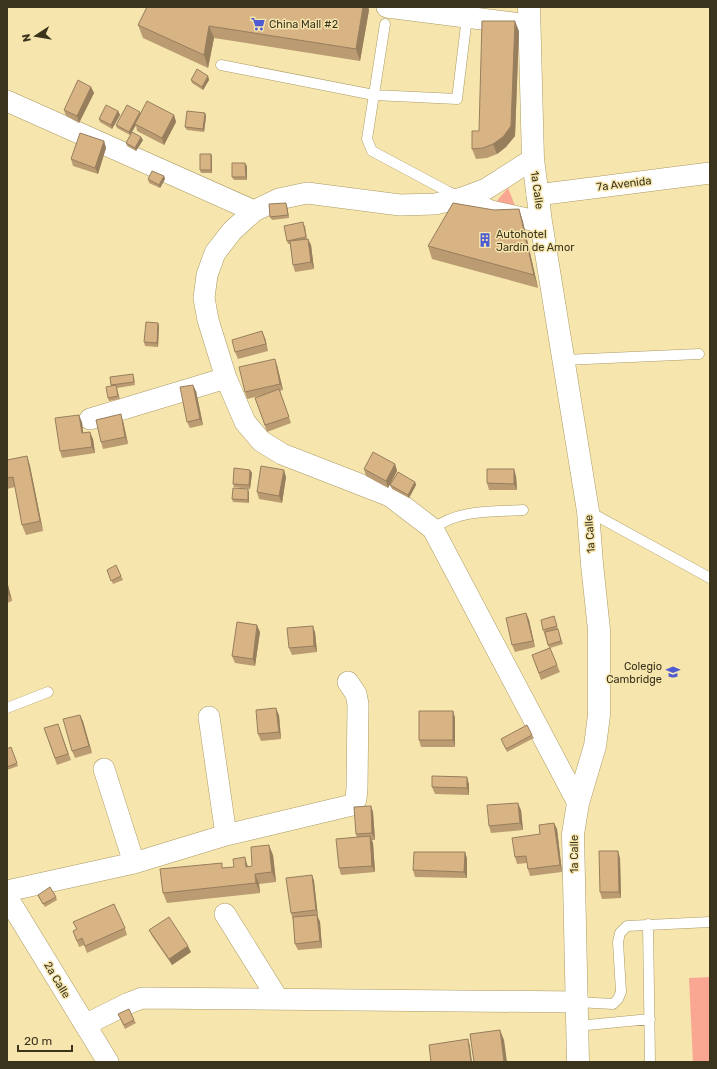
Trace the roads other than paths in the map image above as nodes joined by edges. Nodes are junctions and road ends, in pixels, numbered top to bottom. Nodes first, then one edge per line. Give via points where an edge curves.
1 (386, 16) edge
2 (528, 16) edge
3 (467, 17) junction
4 (222, 65) dead end
5 (374, 95) junction
6 (7, 101) edge
7 (532, 159) junction
8 (710, 173) edge
9 (537, 195) junction
10 (462, 198) junction
11 (254, 211) junction
12 (541, 222) junction
13 (699, 354) dead end
14 (564, 360) junction
15 (226, 378) junction
16 (90, 419) dead end
17 (523, 510) dead end
18 (588, 511) junction
19 (433, 529) junction
20 (710, 578) edge
21 (348, 682) dead end
22 (48, 692) dead end
23 (7, 708) edge
24 (209, 717) dead end
25 (104, 768) dead end
26 (578, 803) junction
27 (226, 835) junction
28 (134, 863) junction
29 (7, 891) edge
30 (7, 897) edge
31 (225, 914) dead end
32 (710, 922) edge
33 (648, 924) junction
34 (278, 999) junction
35 (577, 1002) junction
36 (650, 1019) junction
37 (85, 1025) junction
38 (577, 1026) junction
39 (108, 1062) edge
40 (578, 1062) edge
41 (650, 1062) edge

1 - 3 street
1 - 5 lane
2 - 3 street
2 - 7 main road, 1a Calle
3 - 5 lane via 456,99
4 - 5 lane
5 - 10 lane via 367,139 372,151
6 - 11 street
7 - 9 main road, 1a Calle
7 - 10 street via 486,189
8 - 9 street, 7a Avenida
9 - 12 main road, 1a Calle
10 - 11 street via 435,204 400,205 307,194 279,199
10 - 12 street via 491,212
11 - 15 street via 232,231 215,253 207,275 204,298 208,320
12 - 14 main road, 1a Calle
13 - 14 lane
14 - 18 main road, 1a Calle
15 - 16 street
15 - 19 street via 245,422 261,441 282,454 390,496
17 - 19 lane via 474,513 441,523
18 - 20 lane
18 - 26 main road, 1a Calle via 599,630 599,715 595,746
19 - 26 street
21 - 27 street via 356,694 358,704 356,799 352,804
22 - 23 lane
24 - 27 street
25 - 28 street
26 - 35 main road, 1a Calle via 573,834
27 - 28 street
28 - 29 street
30 - 37 street, 2a Calle
31 - 34 street
32 - 33 lane
33 - 35 lane via 627,926 620,933 618,942 621,992 618,999 613,1004
33 - 36 lane
34 - 35 street
34 - 37 street via 142,998
35 - 38 main road, 1a Calle
36 - 38 lane
36 - 41 lane
37 - 39 street, 2a Calle
38 - 40 main road, 1a Calle

